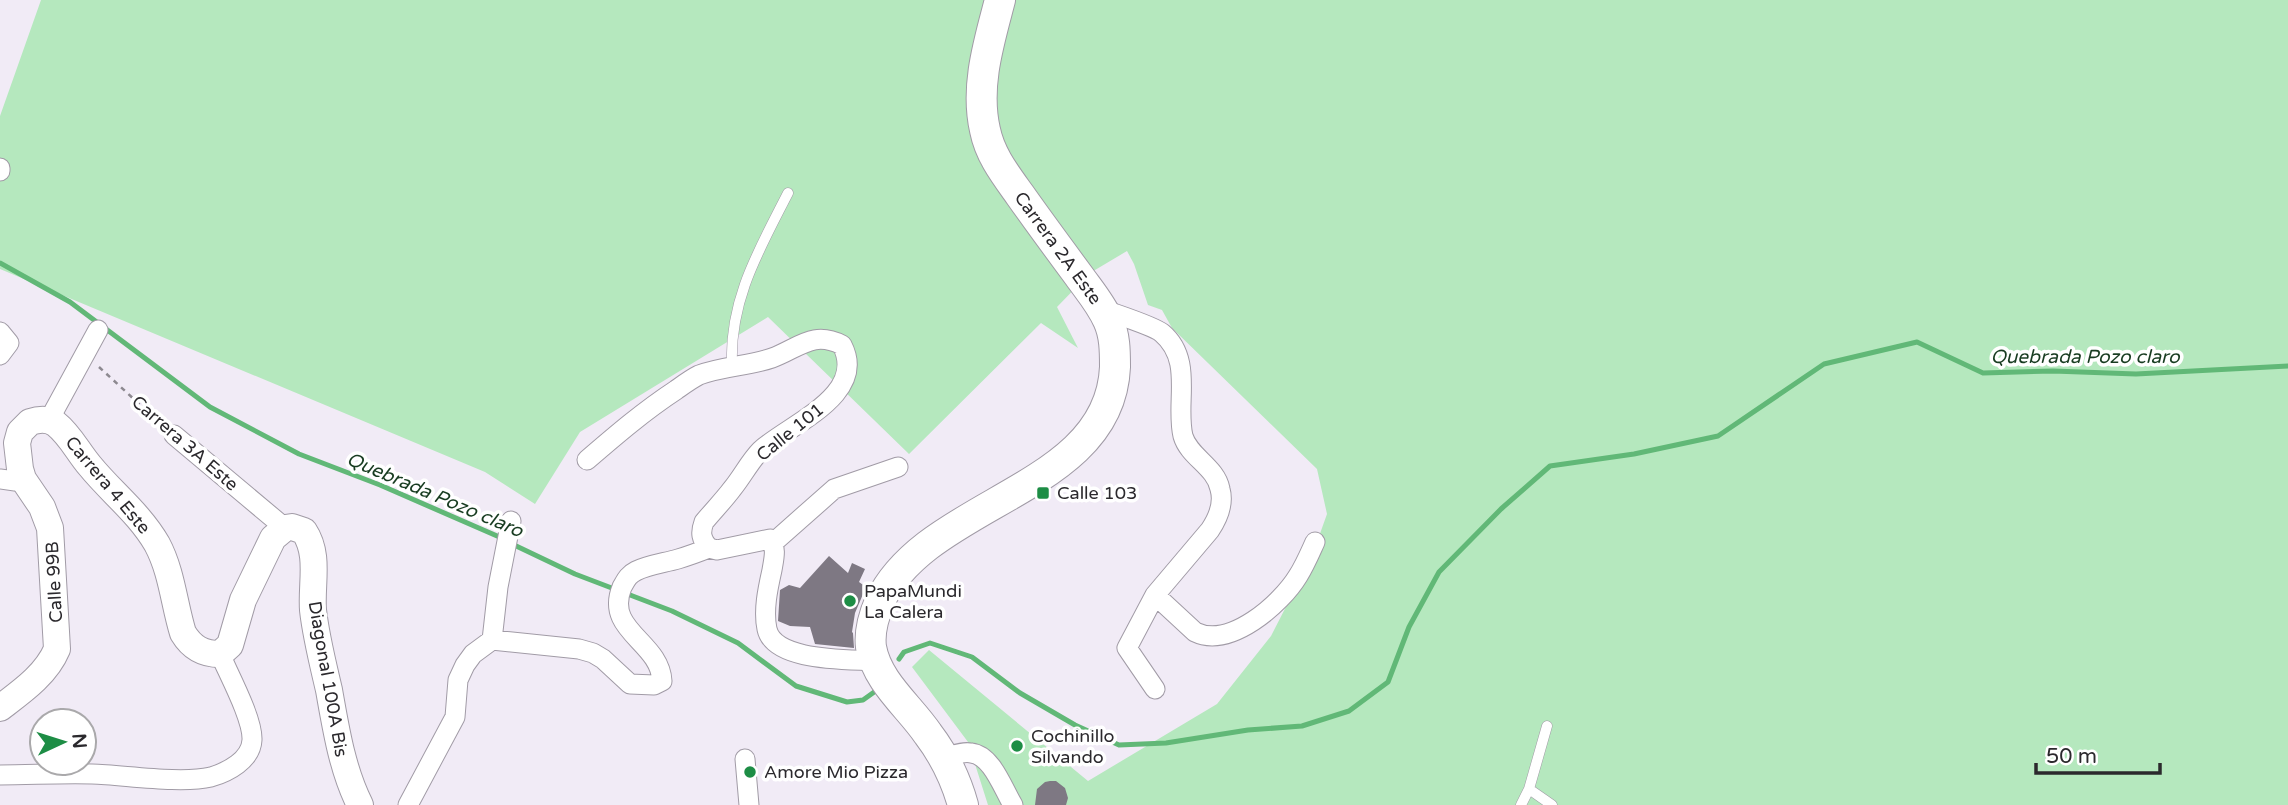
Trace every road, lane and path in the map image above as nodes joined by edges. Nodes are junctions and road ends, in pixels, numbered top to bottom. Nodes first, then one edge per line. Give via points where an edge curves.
1 (1000, 0) edge
2 (788, 193) dead end
3 (1102, 309) junction
4 (98, 330) dead end
5 (86, 356) junction
6 (733, 366) junction
7 (49, 420) junction
8 (174, 435) joint
9 (587, 460) dead end
10 (898, 467) dead end
11 (12, 479) edge
12 (510, 525) dead end
13 (285, 528) junction
14 (1315, 542) dead end
15 (773, 543) junction
16 (709, 548) junction
17 (1155, 595) junction
18 (492, 640) junction
19 (220, 654) junction
20 (876, 661) junction
21 (1155, 689) dead end
22 (0, 708) edge
23 (1547, 726) dead end
24 (943, 758) junction
25 (745, 759) dead end
26 (0, 775) edge
27 (1530, 789) junction
28 (360, 805) edge
29 (408, 805) edge
30 (749, 805) edge
31 (963, 805) edge
32 (1013, 805) edge
33 (1521, 805) edge
34 (1552, 805) edge

1 - 3 main road, Carrera 2A Este via 981,88 985,129 994,157
2 - 6 lane via 743,287 734,320
3 - 17 street via 1162,333 1171,345 1183,387 1184,440 1220,488 1218,518
3 - 20 main road, Carrera 2A Este via 1114,339 1114,371 1104,409 1092,430 1049,471 937,537 898,573 873,619 870,639
4 - 5 street
5 - 7 street
5 - 8 path, Carrera 3A Este
6 - 9 street, Calle 101 via 697,376 646,409
6 - 16 street, Calle 101 via 763,361 806,341 825,338 842,345 847,378 833,397 760,452 710,514 701,532
7 - 11 street, Calle 99B via 30,422 20,432 20,469
7 - 19 street, Carrera 4 Este via 129,506 157,545 188,642 203,652
8 - 13 street, Carrera 3A Este
10 - 15 street via 834,489
11 - 22 street, Calle 99B via 43,507 52,537 58,642 50,664
12 - 18 street
13 - 19 street via 265,553 243,600 230,645
13 - 28 street, Diagonal 100A Bis via 304,531 313,549 316,631 345,767
14 - 17 street via 1297,578 1274,605 1245,627 1228,633 1195,632
15 - 16 street via 764,538 717,551
15 - 20 street via 765,615 767,632 776,643 802,655
16 - 18 street via 636,571 622,588 619,616 661,669 662,681 654,685 631,684 603,659 579,649
17 - 21 street via 1127,648
18 - 29 street via 465,665 458,680 456,717
19 - 26 street via 251,729 250,750 243,761 210,777 176,779
20 - 24 main road via 891,689
23 - 27 lane
24 - 31 main road
24 - 32 street via 965,752 979,755 988,762
25 - 30 street
27 - 33 lane
27 - 34 lane

